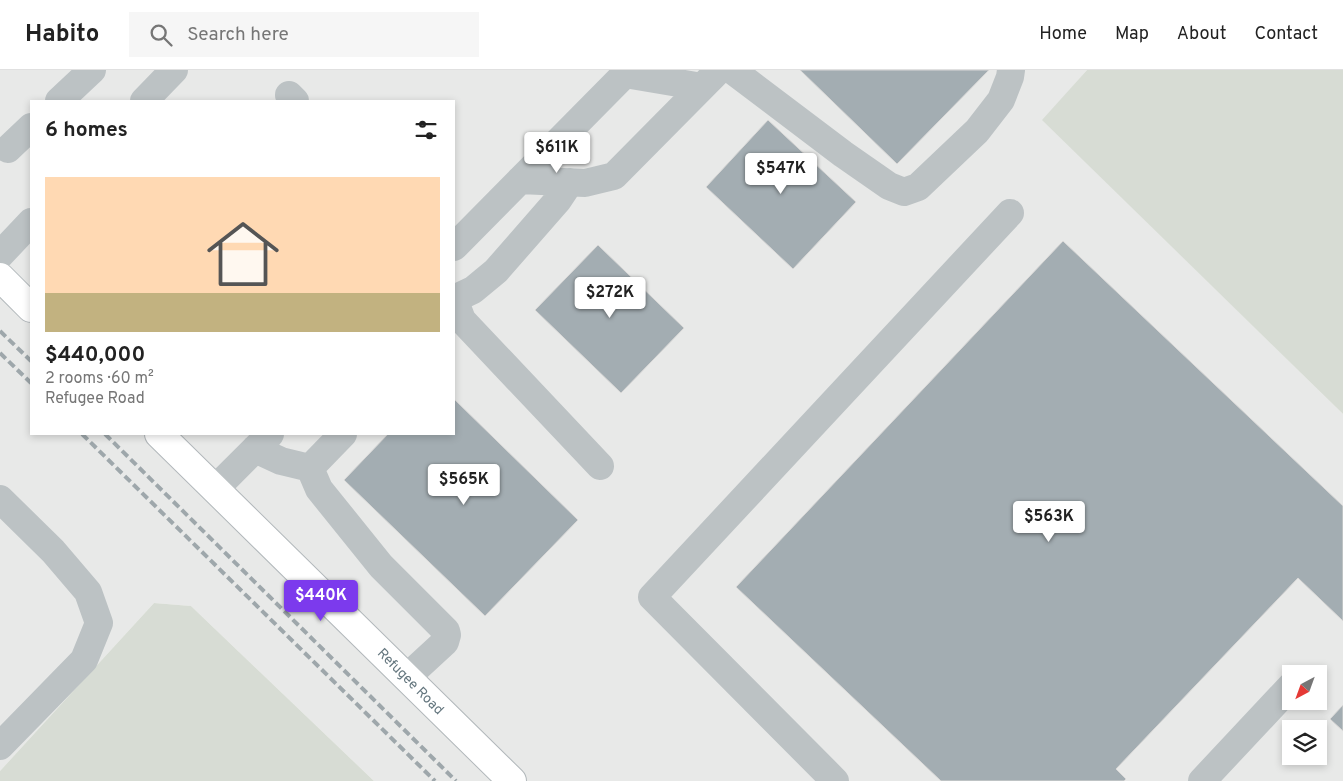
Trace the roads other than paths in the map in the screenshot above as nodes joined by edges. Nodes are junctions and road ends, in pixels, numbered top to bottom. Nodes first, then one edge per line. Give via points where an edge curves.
1 (92, 70) edge
2 (174, 70) edge
3 (732, 70) edge
4 (1011, 70) edge
5 (627, 72) edge
6 (710, 78) edge
7 (60, 100) edge
8 (145, 100) edge
9 (30, 128) edge
10 (3, 149) edge
11 (520, 180) junction
12 (570, 182) junction
13 (1010, 212) dead end
14 (30, 223) edge
15 (455, 246) edge
16 (0, 255) edge
17 (0, 277) edge
18 (455, 299) edge
19 (455, 302) edge
20 (30, 307) edge
21 (160, 435) edge
22 (341, 435) edge
23 (262, 441) edge
24 (600, 466) dead end
25 (310, 468) junction
26 (215, 489) junction
27 (0, 499) edge
28 (408, 677) junction
29 (1282, 696) edge
30 (0, 746) edge
31 (821, 777) edge
32 (512, 781) edge
33 (1202, 781) edge

1 - 7 street
2 - 8 street
3 - 4 street via 843,154 889,186 904,192 918,187 977,131 1001,100
5 - 6 street
5 - 11 street
6 - 12 street via 614,176 585,183
9 - 10 street
11 - 12 street
11 - 15 street
12 - 18 street via 496,272 473,290
13 - 31 street via 652,596
14 - 16 street
17 - 20 main road
19 - 24 street via 462,320
21 - 26 main road, Refugee Road
22 - 25 street
23 - 25 street via 281,462
23 - 26 street
25 - 28 street via 319,489 381,566 446,631 445,642
26 - 28 main road, Refugee Road
27 - 30 street via 53,551 88,592 99,623 84,660
28 - 32 main road, Refugee Road
29 - 33 street

